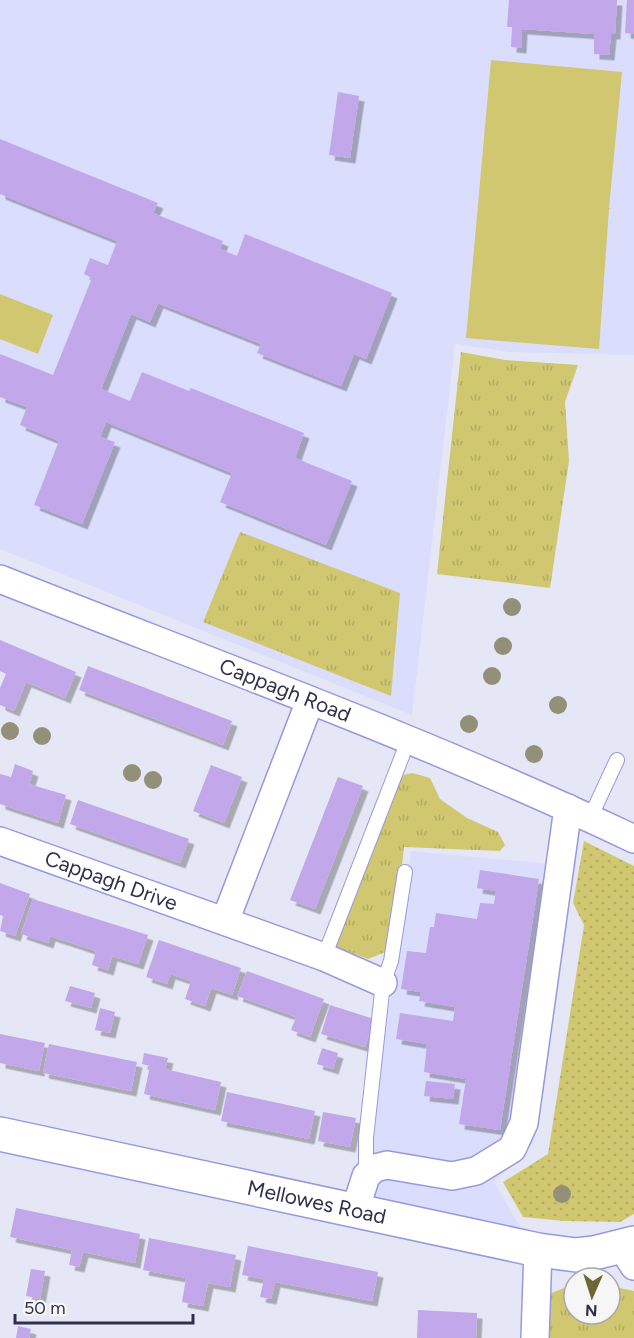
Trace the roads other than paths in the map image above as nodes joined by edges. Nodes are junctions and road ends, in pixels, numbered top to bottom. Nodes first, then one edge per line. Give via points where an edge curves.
1 (0, 579) edge
2 (310, 700) junction
3 (408, 741) junction
4 (617, 760) dead end
5 (579, 813) junction
6 (634, 839) edge
7 (0, 840) edge
8 (405, 872) dead end
9 (225, 921) junction
10 (324, 957) junction
11 (383, 983) junction
12 (0, 1134) edge
13 (366, 1176) junction
14 (353, 1210) junction
15 (538, 1250) junction
16 (630, 1252) edge
17 (535, 1338) edge

1 - 2 street, Cappagh Road
2 - 3 street, Cappagh Road
2 - 9 street
3 - 5 street, Cappagh Road
3 - 10 lane
4 - 5 lane
5 - 6 street, Cappagh Road
5 - 13 street via 524,1123 512,1149 476,1171 452,1176 387,1165
7 - 9 street, Cappagh Drive
8 - 11 lane via 391,961
9 - 10 street, Cappagh Drive
10 - 11 street, Cappagh Drive
11 - 13 lane via 366,1138
12 - 14 main road, Mellowes Road
13 - 14 street
14 - 15 main road, Mellowes Road
15 - 16 main road, Mellowes Road via 576,1255
15 - 17 street

